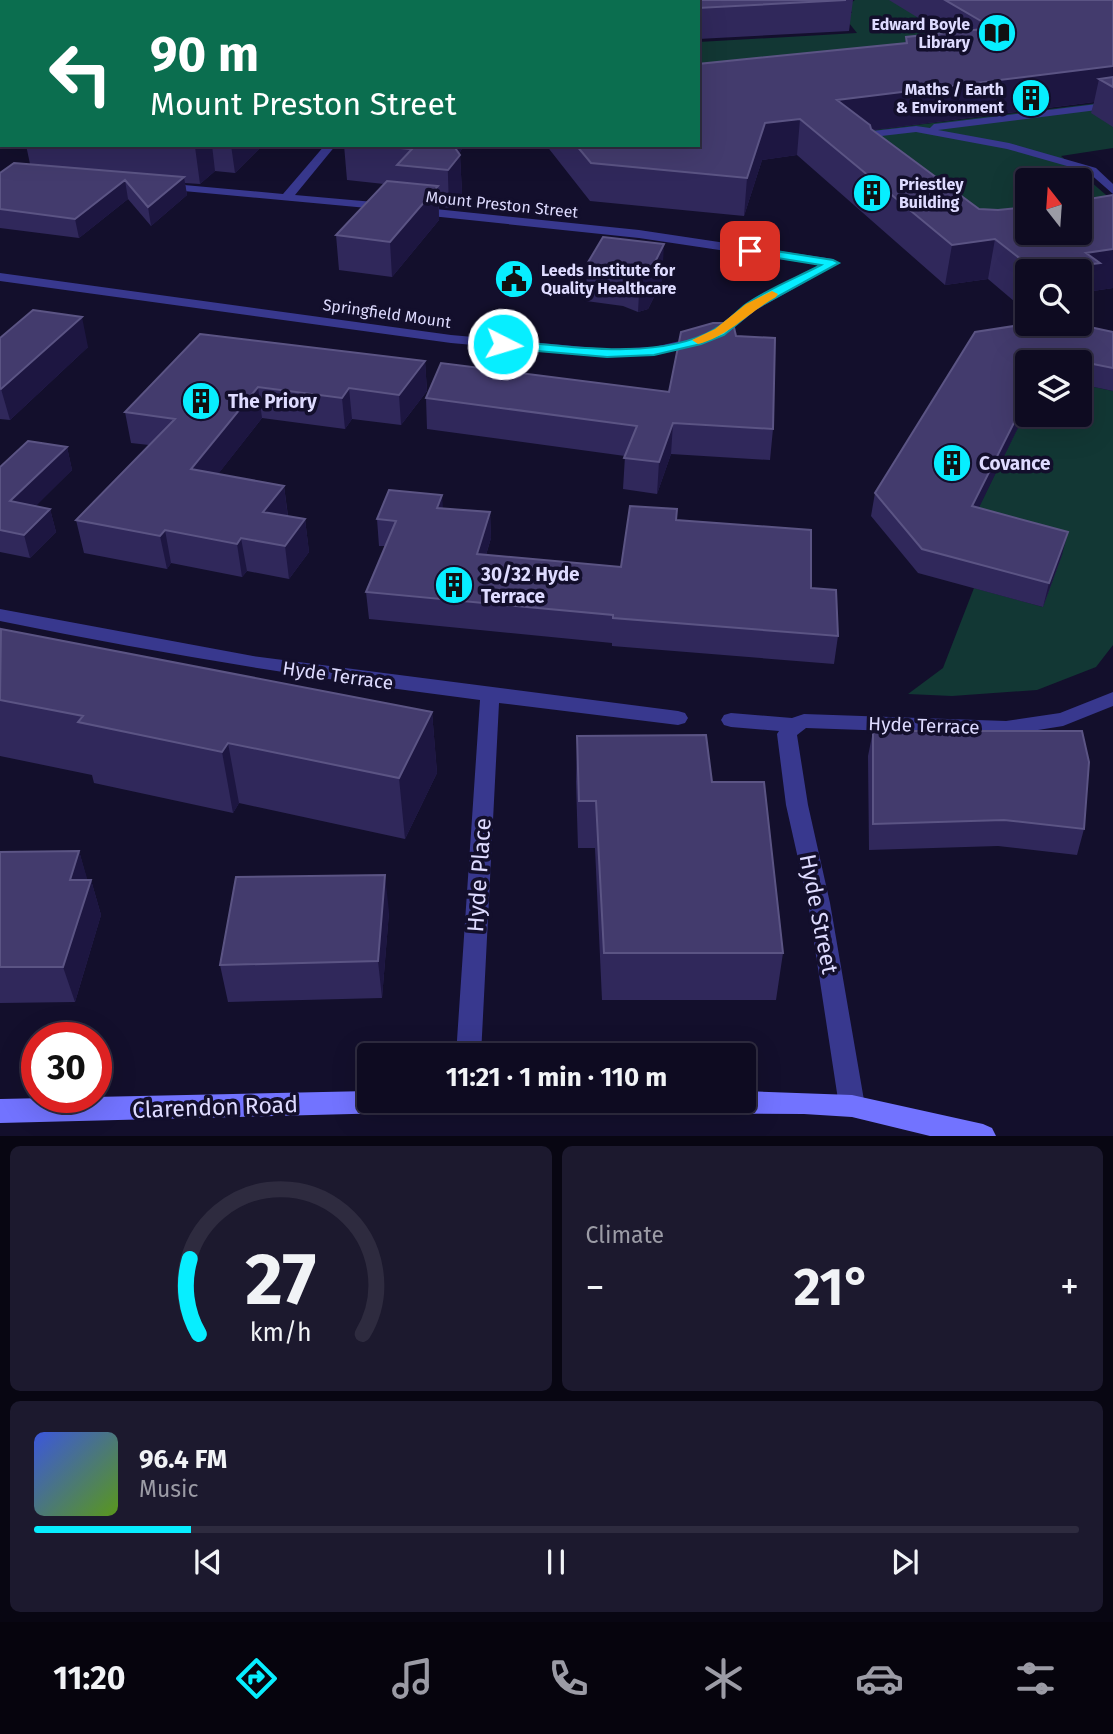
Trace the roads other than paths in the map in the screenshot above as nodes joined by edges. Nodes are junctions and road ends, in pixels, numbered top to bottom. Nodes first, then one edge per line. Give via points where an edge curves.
1 (1113, 105) edge
2 (916, 129) junction
3 (879, 134) junction
4 (864, 135) edge
5 (329, 147) edge
6 (874, 151) edge
7 (151, 185) edge
8 (1113, 190) edge
9 (286, 197) junction
10 (833, 263) joint
11 (0, 277) edge
12 (0, 615) edge
13 (490, 695) junction
14 (1113, 699) edge
15 (678, 719) dead end
16 (732, 720) dead end
17 (794, 725) junction
18 (469, 1043) edge
19 (357, 1103) edge
20 (756, 1103) edge
21 (852, 1106) junction
22 (0, 1111) edge
23 (983, 1136) edge

1 - 2 street
2 - 3 street
2 - 8 street via 1076,164 1098,173
3 - 4 street
3 - 6 street
5 - 9 street
7 - 9 street, Mount Preston Street
9 - 10 street, Mount Preston Street via 639,234
10 - 11 street, Springfield Mount via 751,307 720,332 654,351 607,354 451,339
12 - 13 street, Hyde Terrace via 164,649
13 - 15 street, Hyde Terrace
13 - 18 street, Hyde Place
14 - 17 street, Hyde Terrace via 1063,719 1006,728 804,721
16 - 17 street, Hyde Terrace
17 - 21 street, Hyde Street via 787,734 797,805
19 - 22 street, Clarendon Road
20 - 21 street
21 - 23 street

